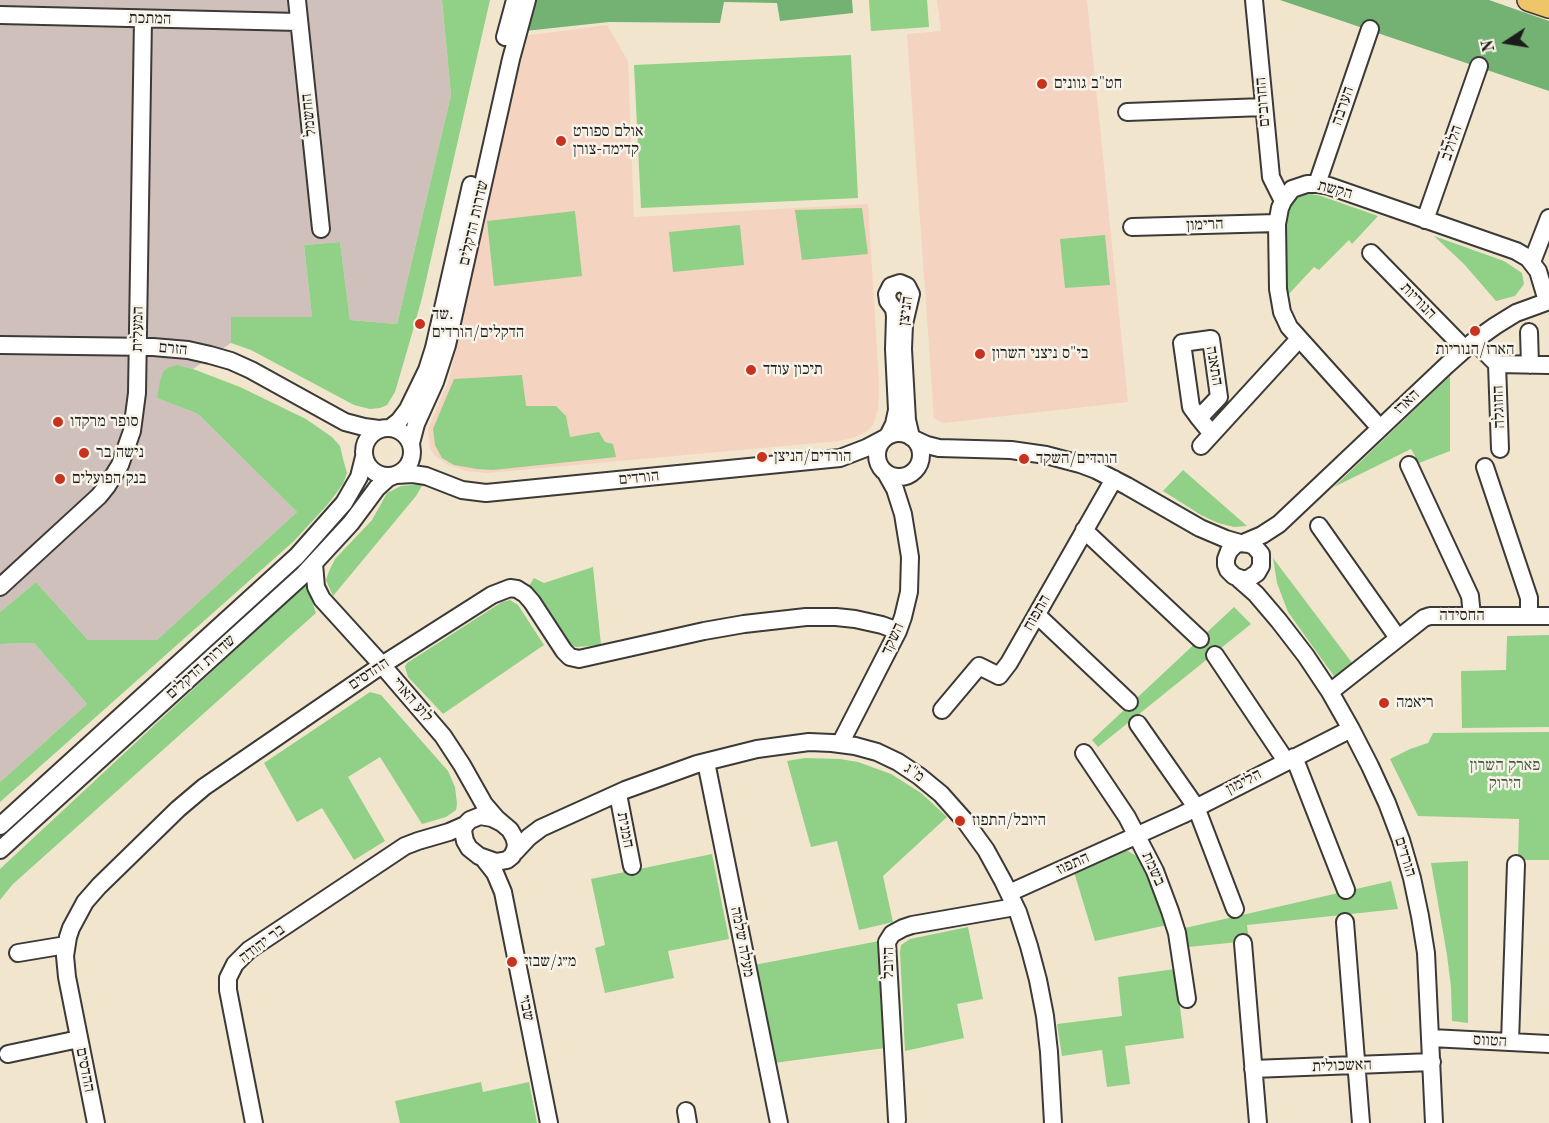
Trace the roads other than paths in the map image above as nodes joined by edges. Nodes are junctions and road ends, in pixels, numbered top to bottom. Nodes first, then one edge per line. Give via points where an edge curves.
1 (297, 0) edge
2 (514, 0) edge
3 (527, 0) edge
4 (1254, 0) edge
5 (1528, 0) edge
6 (1549, 6) edge
7 (0, 15) edge
8 (143, 19) junction
9 (299, 22) junction
10 (1370, 28) dead end
11 (1479, 66) dead end
12 (1264, 106) junction
13 (1127, 112) dead end
14 (1317, 184) junction
15 (1283, 201) junction
16 (1549, 218) edge
17 (1425, 220) junction
18 (1277, 223) junction
19 (1132, 227) dead end
20 (321, 229) dead end
21 (1371, 253) dead end
22 (1532, 262) junction
23 (1548, 301) edge
24 (1529, 332) dead end
25 (1299, 339) junction
26 (0, 345) edge
27 (1469, 345) junction
28 (137, 347) junction
29 (1497, 364) junction
30 (1530, 365) junction
31 (1549, 365) edge
32 (332, 415) junction
33 (1199, 418) dead end
34 (385, 428) junction
35 (1380, 428) junction
36 (887, 437) junction
37 (913, 438) junction
38 (411, 445) junction
39 (956, 449) junction
40 (1500, 449) dead end
41 (364, 455) junction
42 (840, 458) junction
43 (1409, 465) dead end
44 (1485, 467) dead end
45 (916, 469) junction
46 (884, 471) junction
47 (394, 475) junction
48 (1114, 478) junction
49 (439, 481) junction
50 (1175, 515) junction
51 (1279, 524) junction
52 (905, 525) junction
53 (1319, 526) dead end
54 (1084, 530) junction
55 (1241, 543) junction
56 (1262, 563) junction
57 (314, 564) junction
58 (1226, 565) junction
59 (1239, 579) junction
60 (0, 587) edge
61 (1036, 615) junction
62 (1472, 616) junction
63 (1529, 616) junction
64 (1549, 616) edge
65 (1279, 621) junction
66 (898, 631) junction
67 (1398, 638) junction
68 (1200, 639) dead end
69 (1215, 655) dead end
70 (382, 665) junction
71 (1330, 692) junction
72 (1129, 702) dead end
73 (942, 711) dead end
74 (1138, 724) dead end
75 (1351, 729) junction
76 (840, 744) junction
77 (1084, 753) dead end
78 (1290, 759) junction
79 (706, 762) junction
80 (471, 781) junction
81 (618, 794) junction
82 (1196, 807) junction
83 (466, 823) junction
84 (504, 824) junction
85 (0, 826) edge
86 (544, 826) junction
87 (1137, 835) junction
88 (427, 838) junction
89 (470, 848) junction
90 (0, 850) edge
91 (514, 854) junction
92 (484, 859) junction
93 (1516, 864) dead end
94 (632, 866) dead end
95 (1346, 890) dead end
96 (503, 892) junction
97 (1012, 900) junction
98 (1235, 909) dead end
99 (1345, 921) dead end
100 (1243, 943) dead end
101 (66, 945) junction
102 (18, 953) dead end
103 (1187, 999) dead end
104 (1431, 1038) junction
105 (79, 1039) junction
106 (1510, 1042) junction
107 (1549, 1044) edge
108 (8, 1054) dead end
109 (1432, 1062) junction
110 (1356, 1065) junction
111 (1253, 1069) junction
112 (897, 1120) dead end
113 (96, 1123) edge
114 (254, 1123) edge
115 (549, 1123) edge
116 (778, 1123) edge
117 (1053, 1123) edge
118 (1257, 1123) edge
119 (1361, 1123) edge
120 (1434, 1123) edge

1 - 9 street, החשמל
2 - 34 street, שדרות הדקלים via 434,348 408,409 399,421
3 - 38 street, שדרות הדקלים via 447,345
4 - 12 street, החרובים
5 - 6 main road
7 - 8 street, המתכת
8 - 9 street, המתכת
8 - 28 street, המעלית
9 - 20 street, החשמל
10 - 14 street, הערבה
11 - 17 street, הלולב
12 - 13 street
12 - 15 street, החרובים via 1270,177
14 - 15 street, הקשת via 1292,189
14 - 17 street, הקשת
15 - 18 street
16 - 22 street
17 - 22 street, הקשת via 1516,251
18 - 19 street, הרימון
18 - 25 street via 1281,308
21 - 27 street, הנוריות
22 - 23 street via 1541,276
23 - 27 street, הארז via 1505,319
24 - 30 street
25 - 33 street, התאנה via 1206,440
25 - 35 street
26 - 28 street, הזרם
27 - 29 street, החוגלה
27 - 35 street, הארז
28 - 32 street, הזרם via 188,351 231,361
28 - 60 street, המעלית via 134,418 117,470 89,506
29 - 30 street, החוגלה
29 - 40 street, החוגלה
30 - 31 street, החוגלה
32 - 34 street, הזרם via 368,429
32 - 41 street, הזרם via 350,432
34 - 38 street via 401,432
34 - 41 street via 367,439
35 - 51 street, הארז
36 - 37 street via 898,433
36 - 37 street, הניצן via 897,410 895,316 887,296 890,287 900,283 911,294 903,349 907,420
36 - 42 street, הורדים
36 - 46 street via 877,453
37 - 39 street via 931,447
37 - 45 street via 921,451
38 - 47 street via 410,462
38 - 49 street, הורדים
39 - 45 street
39 - 48 street via 1047,455
41 - 47 street via 375,472
41 - 85 street, שדרות הדקלים via 359,477 344,503 297,556
42 - 46 street, הורדים via 861,461
42 - 49 street, הורדים via 486,493 462,490
43 - 62 street via 1470,596
44 - 63 street via 1529,598
45 - 46 street via 900,477
45 - 52 street, השקד via 908,488
46 - 52 street, השקד via 897,493
47 - 49 street, הורדים via 417,475
47 - 57 street, שדרות הדקלים via 377,488
48 - 50 street
48 - 54 street, התפוח
50 - 55 street
50 - 58 street via 1213,547
51 - 55 street, הארז
51 - 56 street, הארז
52 - 66 street, השקד via 910,580
53 - 67 street
54 - 61 street, התפוח
54 - 68 street
55 - 56 street via 1256,548
55 - 58 street via 1229,551
56 - 59 street via 1253,577
56 - 65 street, הורדים via 1265,588
57 - 70 street, לוע הארי via 316,587 322,599
57 - 90 street, שדרות הדקלים
58 - 59 street
59 - 65 street, הורדים
61 - 72 street
61 - 73 street, התפוח via 999,676 980,666
62 - 63 street, החסידה
62 - 67 street, החסידה via 1430,616
63 - 64 street, החסידה
65 - 71 street, הורדים
66 - 70 street, ההדסים via 855,619 806,617 710,629 576,659 564,651 528,597 510,588 492,595
66 - 76 street, השקד
67 - 71 street, החסידה
69 - 78 street
70 - 80 street, לוע הארי via 443,736
70 - 101 street, ההדסים via 182,805 92,894 75,919
71 - 75 street, הורדים
74 - 82 street
75 - 78 street, הלימון
75 - 104 street, הורדים via 1387,803 1412,878 1426,953
76 - 79 street, מ"ג via 784,745
76 - 97 street, מ"ג via 877,752 898,762 941,794 986,850
77 - 87 street, בשמת
78 - 82 street, הלימון
78 - 95 street
79 - 81 street, מ"ג
79 - 116 street, מעלה שלמה
80 - 83 street via 472,802
80 - 84 street, לוע הארי via 484,804
81 - 86 street, מ"ג
81 - 94 street, חמנית
82 - 87 street, הלימון
82 - 98 street
83 - 84 street via 480,816
83 - 88 street, בר יהודה
83 - 89 street via 463,834
84 - 86 street, מ"ג via 521,829
84 - 91 street via 515,840
86 - 91 street, מ"ג
87 - 97 street, התפוז
87 - 103 street, בשמת via 1155,871 1177,933
88 - 89 street, בר יהודה via 451,840
88 - 114 street, בר יהודה via 395,852 249,950 232,968 228,990
89 - 92 street
91 - 92 street via 500,862
91 - 96 street, שבזי via 505,874
92 - 96 street, שבזי
93 - 106 street
96 - 115 street, שבזי
97 - 112 street, היובל via 903,928 887,942
97 - 117 street, מ"ג via 1029,945 1045,1016
99 - 110 street
100 - 111 street
101 - 102 street
101 - 105 street, ההדסים via 65,967
104 - 106 street, הטווס
104 - 109 street, הורדים
105 - 108 street
105 - 113 street, ההדסים
106 - 107 street, הטווס
109 - 110 street, האשכולית
109 - 120 street, הורדים
110 - 111 street, האשכולית
110 - 119 street
111 - 118 street

